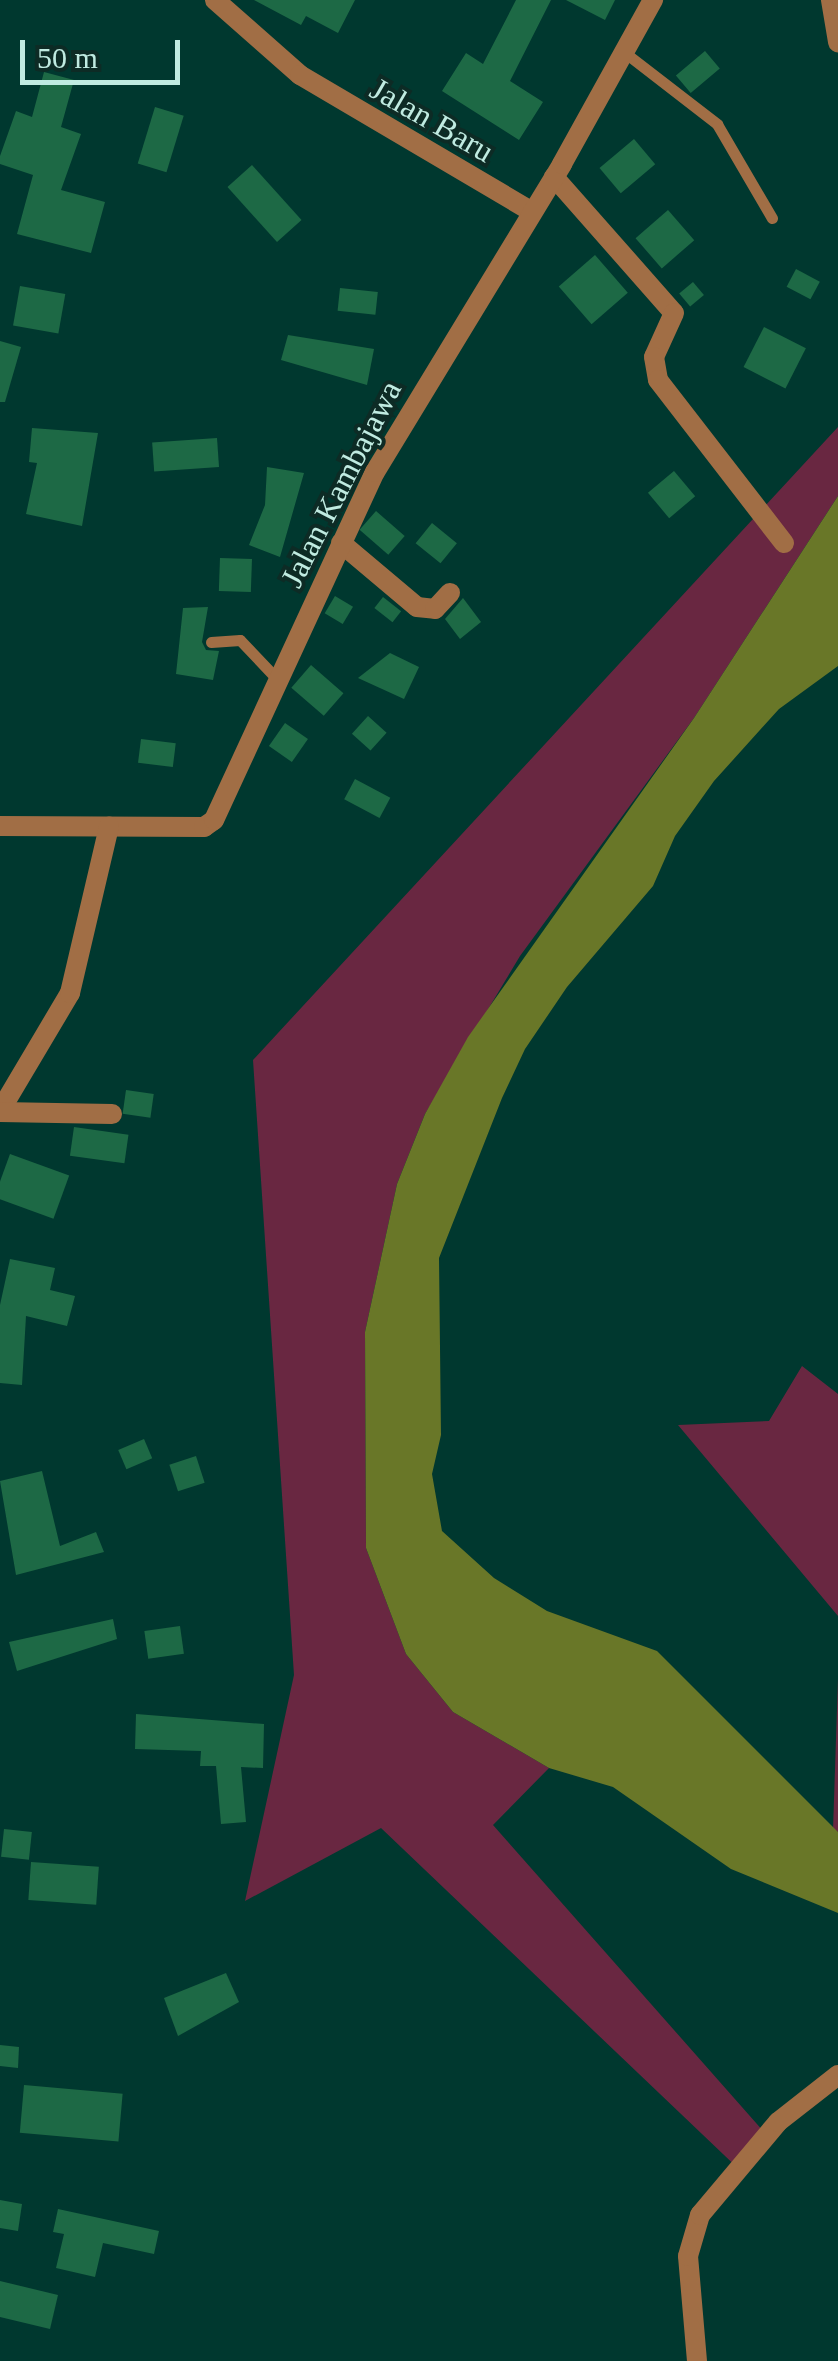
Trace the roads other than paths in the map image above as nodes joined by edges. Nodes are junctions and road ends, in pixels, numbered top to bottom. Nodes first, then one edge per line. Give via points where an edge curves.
1 (214, 0) edge
2 (652, 0) edge
3 (830, 0) edge
4 (838, 42) edge
5 (624, 52) junction
6 (554, 176) junction
7 (531, 211) junction
8 (772, 218) dead end
9 (341, 543) junction
10 (784, 543) dead end
11 (450, 593) dead end
12 (211, 642) dead end
13 (278, 680) junction
14 (0, 826) edge
15 (109, 827) junction
16 (0, 1112) edge
17 (112, 1114) dead end
18 (838, 2075) edge
19 (697, 2361) edge

1 - 7 street, Jalan Baru via 300,75
2 - 5 street, Jalan Kambajawa
3 - 4 street
5 - 6 street, Jalan Kambajawa
5 - 8 lane via 717,124
6 - 7 street, Jalan Kambajawa
6 - 10 street via 674,312 654,357 658,380
7 - 9 street, Jalan Kambajawa via 386,452
9 - 11 street via 417,607 435,609
9 - 13 street, Jalan Kambajawa
12 - 13 lane via 240,640
13 - 15 street, Jalan Kambajawa via 214,820 204,828
14 - 15 street, Jalan Kambajawa
15 - 16 street via 70,993
16 - 17 street
18 - 19 street via 778,2122 700,2215 688,2256

